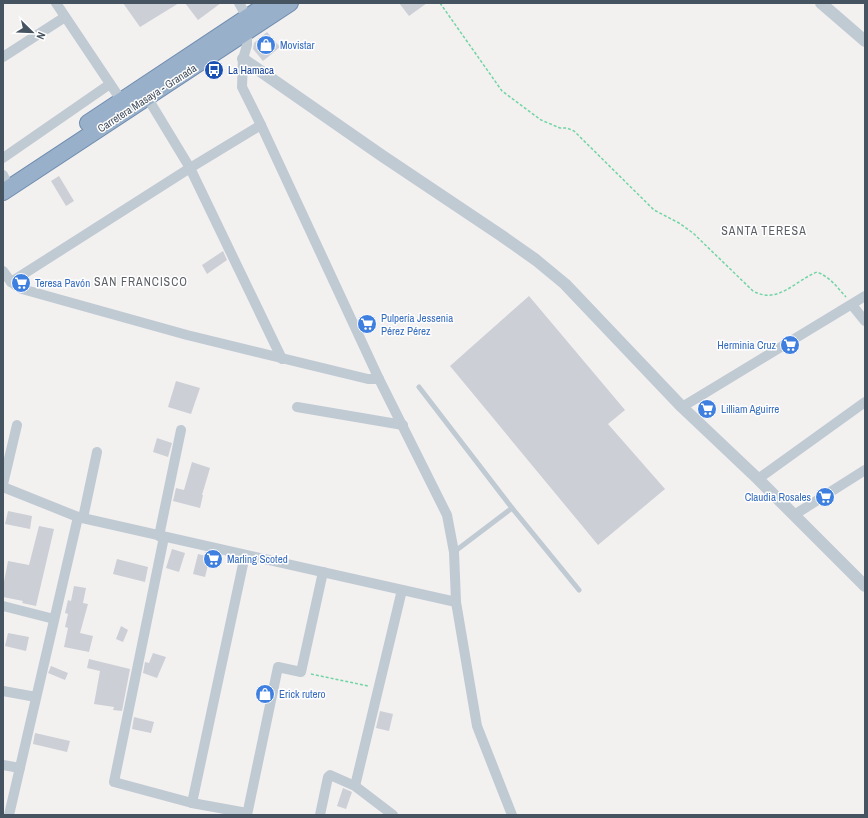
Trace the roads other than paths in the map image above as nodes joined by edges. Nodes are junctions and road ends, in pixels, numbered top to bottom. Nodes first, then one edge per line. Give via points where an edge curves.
1 (56, 3) edge
2 (239, 3) edge
3 (269, 3) edge
4 (290, 3) edge
5 (821, 3) edge
6 (65, 17) junction
7 (247, 25) junction
8 (865, 41) edge
9 (3, 56) edge
10 (243, 59) junction
11 (110, 84) junction
12 (147, 97) junction
13 (121, 100) junction
14 (261, 125) junction
15 (3, 158) edge
16 (190, 168) junction
17 (3, 182) edge
18 (3, 271) edge
19 (11, 282) junction
20 (865, 296) edge
21 (852, 305) junction
22 (865, 321) edge
23 (282, 359) junction
24 (379, 379) junction
25 (420, 387) dead end
26 (865, 402) edge
27 (297, 407) dead end
28 (682, 407) junction
29 (17, 425) dead end
30 (403, 425) junction
31 (181, 430) dead end
32 (97, 452) dead end
33 (863, 474) edge
34 (758, 479) junction
35 (3, 485) edge
36 (512, 508) junction
37 (794, 515) junction
38 (80, 518) junction
39 (162, 536) junction
40 (454, 552) junction
41 (244, 555) junction
42 (323, 572) junction
43 (865, 586) edge
44 (402, 590) junction
45 (579, 590) dead end
46 (456, 602) junction
47 (3, 606) edge
48 (54, 619) junction
49 (3, 691) edge
50 (36, 697) junction
51 (3, 765) edge
52 (20, 768) junction
53 (355, 786) junction
54 (192, 803) junction
55 (247, 814) edge
56 (9, 815) edge
57 (320, 815) edge
58 (393, 815) edge
59 (512, 815) edge

1 - 6 street
2 - 7 street
3 - 7 highway, Carretera Masaya - Granada
4 - 7 highway, Carretera Masaya - Granada
5 - 8 street
6 - 9 street
6 - 11 street
7 - 10 street via 247,45
7 - 12 highway, Carretera Masaya - Granada
7 - 13 highway, Carretera Masaya - Granada
10 - 14 street via 242,87
10 - 28 street via 536,260 565,284
11 - 13 street
11 - 15 street
12 - 16 street
12 - 17 highway, Carretera Masaya - Granada
13 - 17 highway, Carretera Masaya - Granada
14 - 16 street
14 - 24 street
16 - 19 street
16 - 23 street
18 - 19 street
19 - 23 street via 22,289
20 - 21 street
21 - 22 street
21 - 28 street
23 - 24 street via 368,379
24 - 30 street
25 - 36 lane
26 - 34 street
27 - 30 street
28 - 34 street
29 - 35 street
30 - 40 street via 447,515
31 - 39 street
32 - 38 street
33 - 37 street
34 - 37 street
35 - 38 street
36 - 40 lane
36 - 45 lane
37 - 43 street
38 - 39 street
38 - 48 street
39 - 41 street
39 - 54 street via 114,782
40 - 46 street
41 - 42 street
41 - 54 street
42 - 44 street
42 - 55 street via 301,672 278,667
44 - 46 street
44 - 53 street
46 - 59 street via 477,726
47 - 48 street
48 - 50 street
49 - 50 street
50 - 52 street
51 - 52 street
52 - 56 street
53 - 57 street via 328,777
53 - 58 street
54 - 55 street

